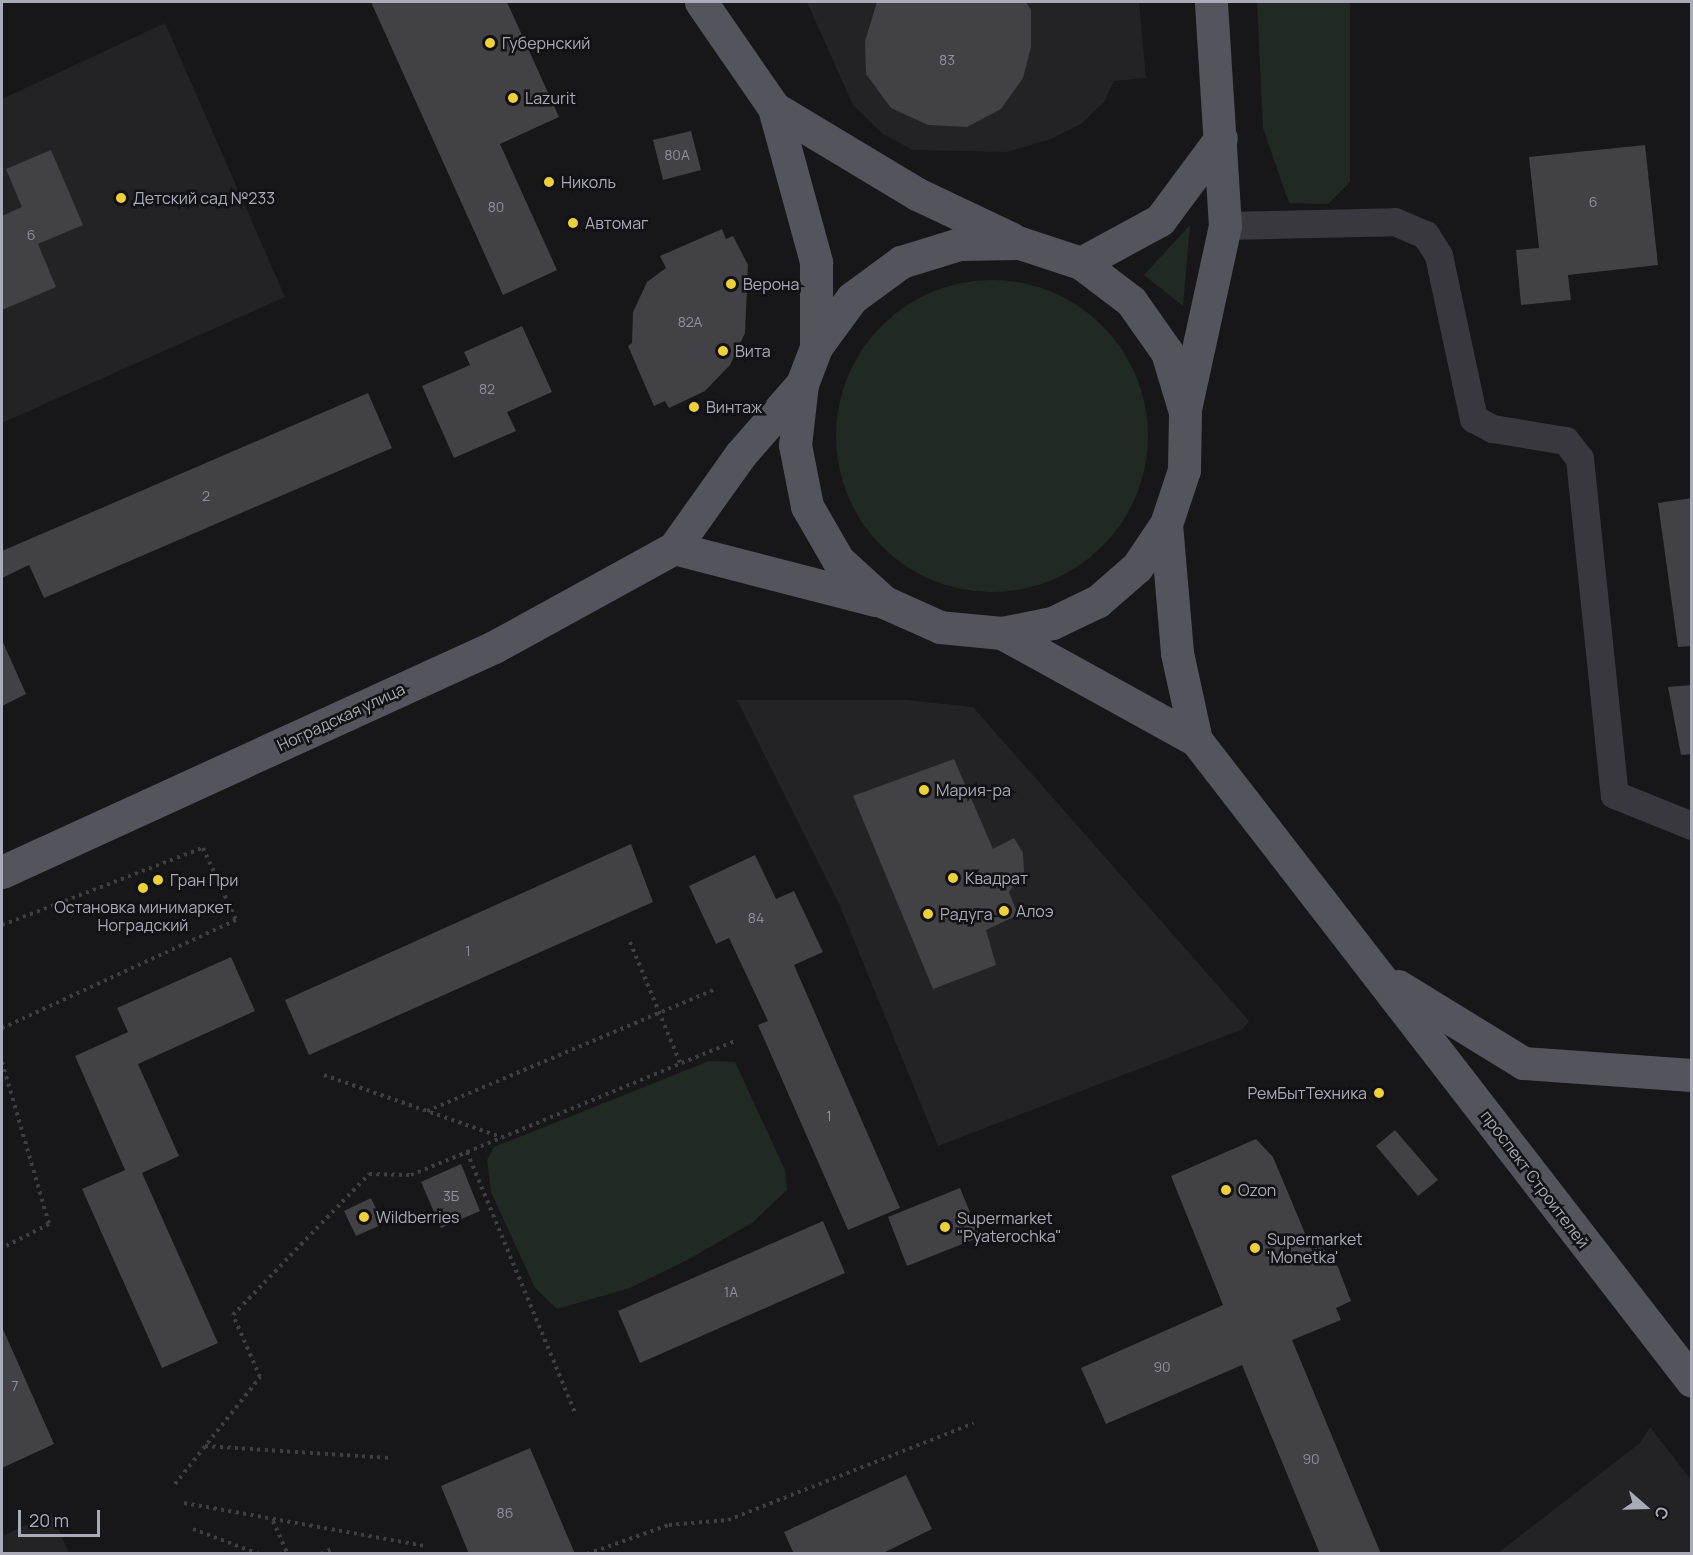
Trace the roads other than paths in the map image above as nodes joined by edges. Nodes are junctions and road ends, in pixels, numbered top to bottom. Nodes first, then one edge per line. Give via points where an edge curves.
1 (701, 2) edge
2 (1211, 2) edge
3 (774, 108) junction
4 (1221, 138) junction
5 (1226, 226) junction
6 (1020, 243) junction
7 (1081, 263) junction
8 (816, 347) junction
9 (802, 384) junction
10 (1185, 412) junction
11 (1166, 524) junction
12 (674, 548) junction
13 (884, 602) junction
14 (1002, 633) junction
15 (1196, 740) junction
16 (1692, 826) edge
17 (2, 872) edge
18 (1381, 976) junction
19 (1692, 1075) edge
20 (1692, 1381) edge

1 - 3 main road
2 - 4 main road
3 - 6 main road via 917,194
3 - 8 main road via 816,262
4 - 5 main road
4 - 7 main road via 1160,220
5 - 10 main road
5 - 16 lane via 1395,222 1426,235 1440,256 1474,419 1493,429 1566,441 1580,459 1615,795
6 - 7 main road
6 - 8 main road via 959,244 901,262 852,298
7 - 10 main road via 1137,309 1167,352
8 - 9 main road
9 - 12 main road via 740,455
9 - 13 main road via 795,445 807,506 838,560
10 - 11 main road via 1184,470
11 - 14 main road via 1137,567 1098,601 1052,623
11 - 15 main road via 1177,653
12 - 13 main road
12 - 17 main road, Ноградская улица via 494,647
13 - 14 main road via 940,627
14 - 15 main road
15 - 18 main road, проспект Строителей
18 - 19 main road via 1523,1063
18 - 20 main road, проспект Строителей

